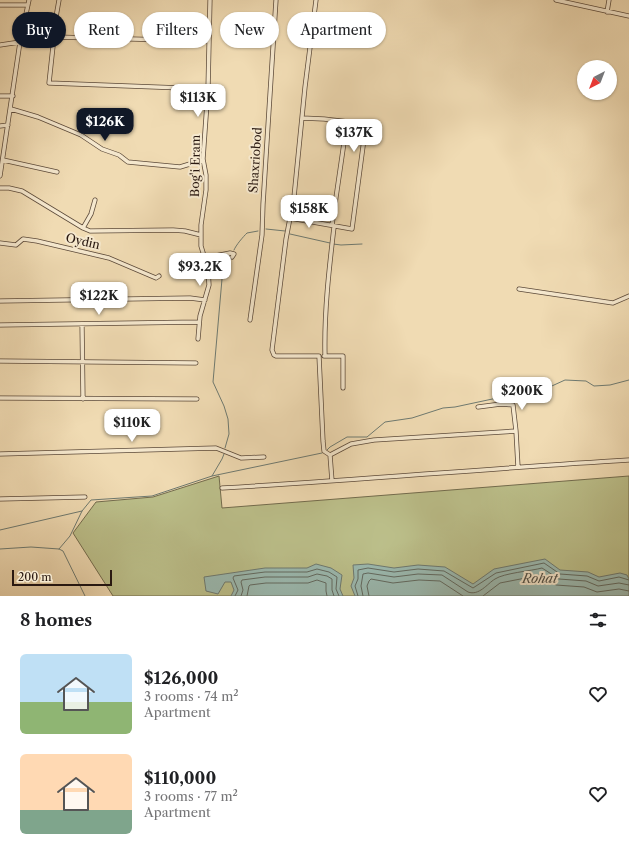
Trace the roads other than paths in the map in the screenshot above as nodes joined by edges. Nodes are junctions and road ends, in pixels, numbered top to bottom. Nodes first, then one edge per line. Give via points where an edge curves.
1 (29, 0) edge
2 (59, 0) edge
3 (210, 0) edge
4 (276, 0) edge
5 (316, 0) edge
6 (556, 0) edge
7 (609, 0) edge
8 (0, 5) edge
9 (28, 5) junction
10 (26, 12) edge
11 (57, 12) edge
12 (210, 12) edge
13 (608, 12) junction
14 (629, 16) edge
15 (66, 37) edge
16 (142, 39) edge
17 (12, 43) edge
18 (0, 45) edge
19 (19, 48) edge
20 (53, 48) edge
21 (209, 48) edge
22 (208, 89) junction
23 (0, 96) edge
24 (13, 96) junction
25 (11, 109) junction
26 (302, 118) junction
27 (347, 122) junction
28 (8, 125) junction
29 (0, 126) edge
30 (3, 160) junction
31 (203, 160) junction
32 (57, 172) dead end
33 (0, 176) edge
34 (0, 188) edge
35 (95, 200) dead end
36 (290, 218) junction
37 (333, 226) junction
38 (83, 228) junction
39 (201, 235) junction
40 (0, 243) edge
41 (232, 257) dead end
42 (205, 258) junction
43 (159, 276) dead end
44 (519, 289) dead end
45 (629, 296) edge
46 (205, 300) junction
47 (0, 301) edge
48 (250, 320) dead end
49 (199, 322) junction
50 (82, 324) junction
51 (0, 325) edge
52 (198, 339) dead end
53 (319, 356) junction
54 (325, 356) junction
55 (0, 361) edge
56 (83, 362) junction
57 (196, 363) dead end
58 (343, 388) dead end
59 (0, 398) edge
60 (83, 399) junction
61 (197, 399) dead end
62 (478, 407) dead end
63 (516, 431) junction
64 (0, 454) edge
65 (330, 455) junction
66 (264, 457) dead end
67 (629, 460) edge
68 (518, 467) junction
69 (332, 481) junction
70 (222, 488) dead end
71 (84, 497) dead end
72 (0, 499) edge

1 - 9 street
2 - 11 street
3 - 12 street, Bog'i Eram
4 - 48 street, Shaxriobod via 262,235
5 - 26 street
6 - 13 street
7 - 13 street
8 - 9 street
9 - 10 street
13 - 14 street
15 - 16 street
17 - 18 street
19 - 24 street
20 - 22 street via 49,82
21 - 22 street, Bog'i Eram
22 - 31 street, Bog'i Eram
23 - 24 street
24 - 25 street
25 - 28 street
25 - 31 street via 38,117 80,135 128,162 180,167
26 - 27 street
26 - 36 street
27 - 37 street
27 - 37 street via 366,124 352,230
28 - 29 street
28 - 30 street
30 - 32 street
30 - 33 street
31 - 39 street, Bog'i Eram via 206,175
34 - 38 street via 22,191
35 - 38 street
36 - 37 street
36 - 53 street via 273,352 276,356
37 - 54 street
38 - 39 street via 90,231 173,230
39 - 42 street, Bog'i Eram
40 - 43 street, Oydin via 16,245 23,239 37,241 109,258 156,278
41 - 42 street via 234,254 230,253
42 - 46 street, Bog'i Eram via 209,285
44 - 45 street via 613,302
46 - 47 street via 183,298
46 - 49 street, Bog'i Eram
49 - 50 street
49 - 52 street, Bog'i Eram
50 - 51 street
50 - 56 street
53 - 54 street
53 - 65 street via 324,451
54 - 58 street via 343,356
55 - 56 street
56 - 57 street
56 - 60 street
59 - 60 street
60 - 61 street
62 - 63 street via 513,405
63 - 65 street via 374,440 351,444
63 - 68 street
64 - 66 street via 216,448 241,458
65 - 69 street
67 - 68 street
68 - 69 street
69 - 70 street
71 - 72 street

